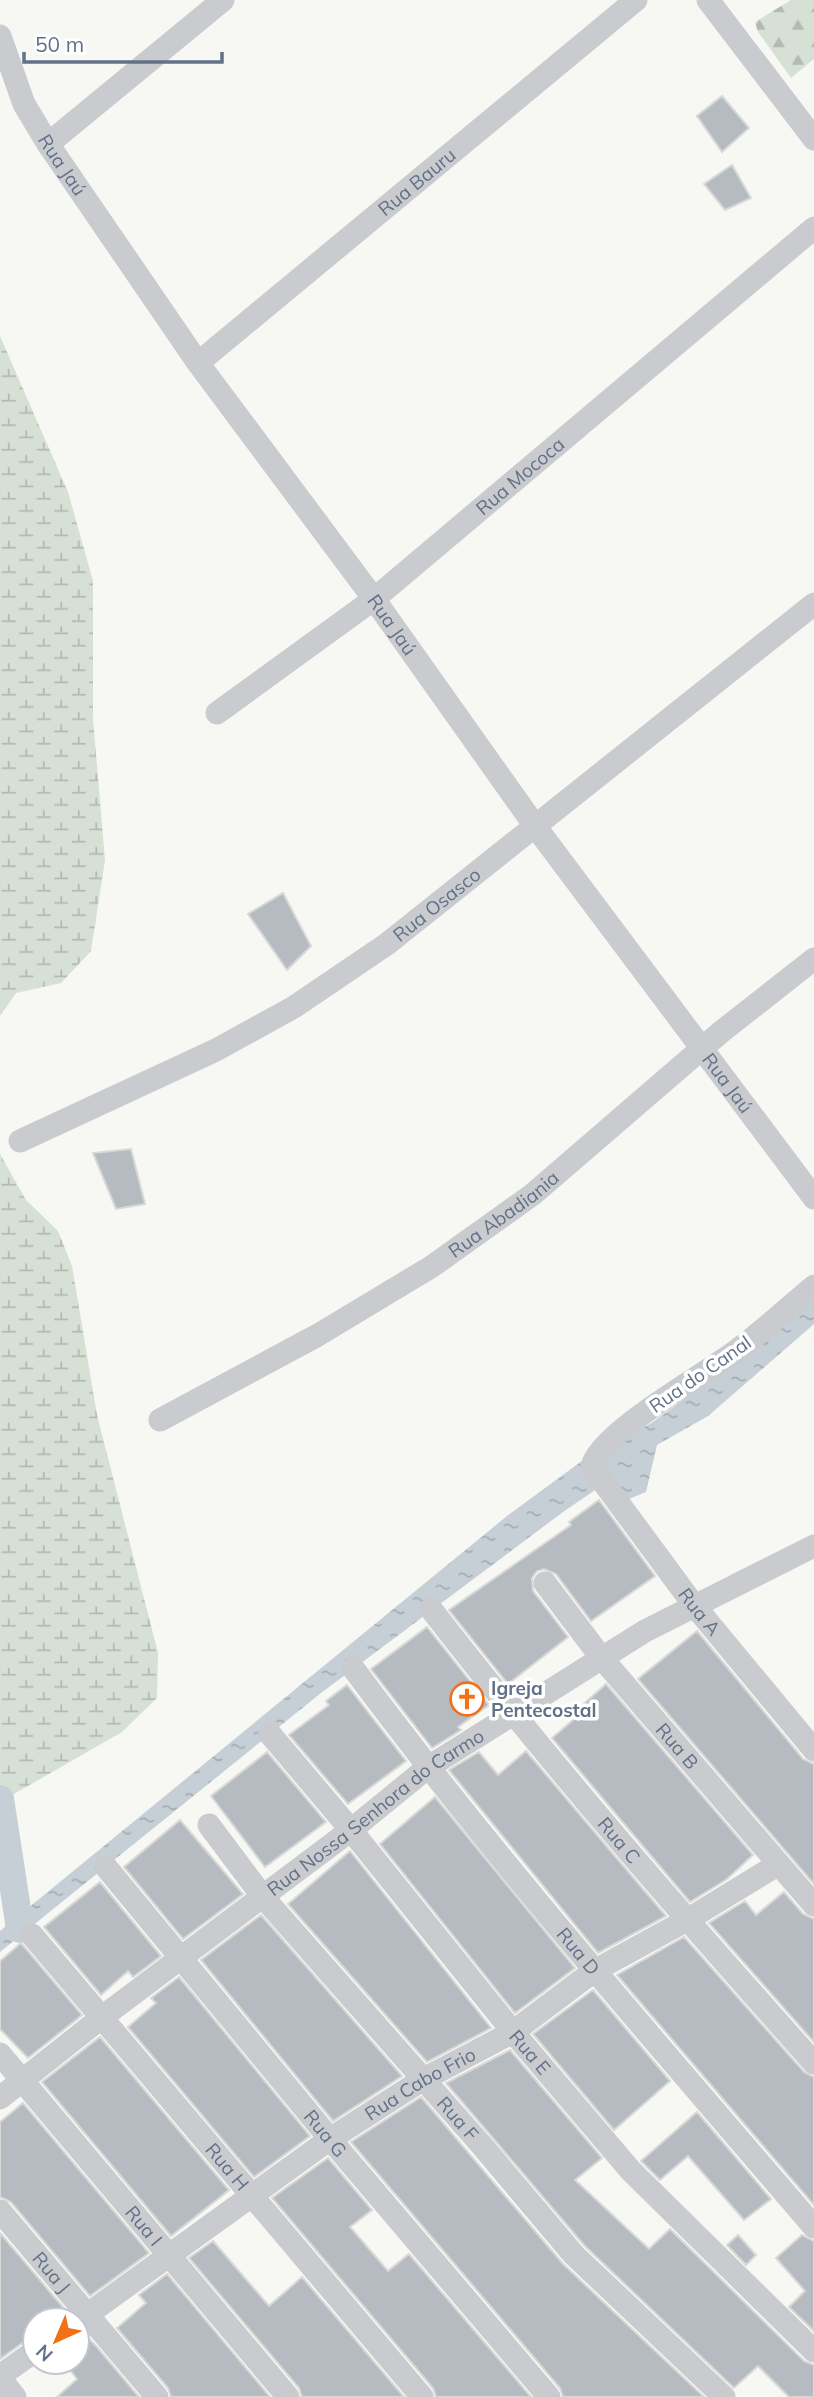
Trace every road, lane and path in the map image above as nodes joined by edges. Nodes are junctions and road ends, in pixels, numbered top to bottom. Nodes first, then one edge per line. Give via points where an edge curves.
1 (223, 0) edge
2 (636, 0) edge
3 (708, 0) edge
4 (0, 36) edge
5 (814, 139) edge
6 (48, 144) junction
7 (814, 228) edge
8 (198, 363) junction
9 (374, 599) junction
10 (814, 604) edge
11 (217, 713) dead end
12 (535, 826) junction
13 (814, 959) edge
14 (702, 1050) junction
15 (20, 1141) dead end
16 (814, 1198) edge
17 (814, 1286) edge
18 (160, 1420) dead end
19 (598, 1476) joint
20 (814, 1546) edge
21 (545, 1583) dead end
22 (692, 1604) junction
23 (431, 1608) dead end
24 (600, 1656) junction
25 (353, 1668) dead end
26 (511, 1713) junction
27 (270, 1734) dead end
28 (814, 1750) edge
29 (427, 1768) junction
30 (209, 1825) dead end
31 (351, 1830) junction
32 (778, 1865) junction
33 (106, 1867) dead end
34 (263, 1898) junction
35 (814, 1905) edge
36 (687, 1920) junction
37 (32, 1935) dead end
38 (183, 1959) junction
39 (594, 1971) junction
40 (101, 2018) junction
41 (513, 2032) junction
42 (0, 2054) edge
43 (814, 2063) edge
44 (422, 2080) junction
45 (21, 2081) junction
46 (0, 2098) edge
47 (330, 2139) junction
48 (250, 2196) junction
49 (0, 2211) edge
50 (814, 2227) edge
51 (169, 2256) junction
52 (74, 2306) edge
53 (91, 2312) edge
54 (91, 2326) edge
55 (814, 2351) edge
56 (21, 2361) edge
57 (0, 2377) edge
58 (15, 2397) edge
59 (158, 2397) edge
60 (288, 2397) edge
61 (422, 2397) edge
62 (549, 2397) edge
63 (724, 2397) edge

1 - 6 street
2 - 8 street, Rua Bauru
3 - 5 street
4 - 6 street, Rua Jaú via 24,104
6 - 8 street, Rua Jaú
7 - 9 street, Rua Mococa
8 - 9 street, Rua Jaú
9 - 11 street, Rua Mococa
9 - 12 street, Rua Jaú
10 - 12 street, Rua Osasco
12 - 14 street, Rua Jaú
12 - 15 street, Rua Osasco via 387,944 294,1007
13 - 14 street, Rua Abadiania
14 - 16 street, Rua Jaú
14 - 18 street, Rua Abadiania via 532,1195 431,1267 318,1335
17 - 19 street, Rua do Canal via 736,1351 626,1426 595,1458
19 - 22 street, Rua A
20 - 22 street, Rua Nossa Senhora do Carmo
21 - 24 street, Rua B
22 - 24 street, Rua Nossa Senhora do Carmo
22 - 28 street, Rua A
23 - 26 street, Rua C
24 - 26 street, Rua Nossa Senhora do Carmo
24 - 32 street, Rua B
25 - 29 street, Rua D
26 - 29 street, Rua Nossa Senhora do Carmo
26 - 36 street, Rua C
27 - 31 street, Rua E
29 - 31 street, Rua Nossa Senhora do Carmo
29 - 39 street, Rua D
30 - 34 street, Rua F
31 - 34 street, Rua Nossa Senhora do Carmo
31 - 41 street, Rua E
32 - 35 street, Rua B
32 - 36 street, Rua Cabo Frio
33 - 38 street, Rua G
34 - 38 street, Rua Nossa Senhora do Carmo
34 - 44 street, Rua F
36 - 39 street, Rua Cabo Frio
36 - 43 street, Rua C
37 - 40 street, Rua H
38 - 40 street, Rua Nossa Senhora do Carmo
38 - 47 street, Rua G
39 - 41 street, Rua Cabo Frio
39 - 50 street, Rua D
40 - 45 street, Rua Nossa Senhora do Carmo
40 - 48 street, Rua H
41 - 44 street, Rua Cabo Frio
41 - 55 street, Rua E via 631,2171
42 - 45 street, Rua I
44 - 47 street, Rua Cabo Frio
44 - 63 street, Rua F via 574,2255
45 - 46 street, Rua Nossa Senhora do Carmo
45 - 51 street, Rua I
47 - 48 street, Rua Cabo Frio
47 - 62 street, Rua G
48 - 51 street, Rua Cabo Frio
48 - 61 street, Rua H
49 - 52 street, Rua J
51 - 53 street, Rua Cabo Frio
51 - 60 street, Rua I
54 - 59 street, Rua J
56 - 57 street
57 - 58 street

